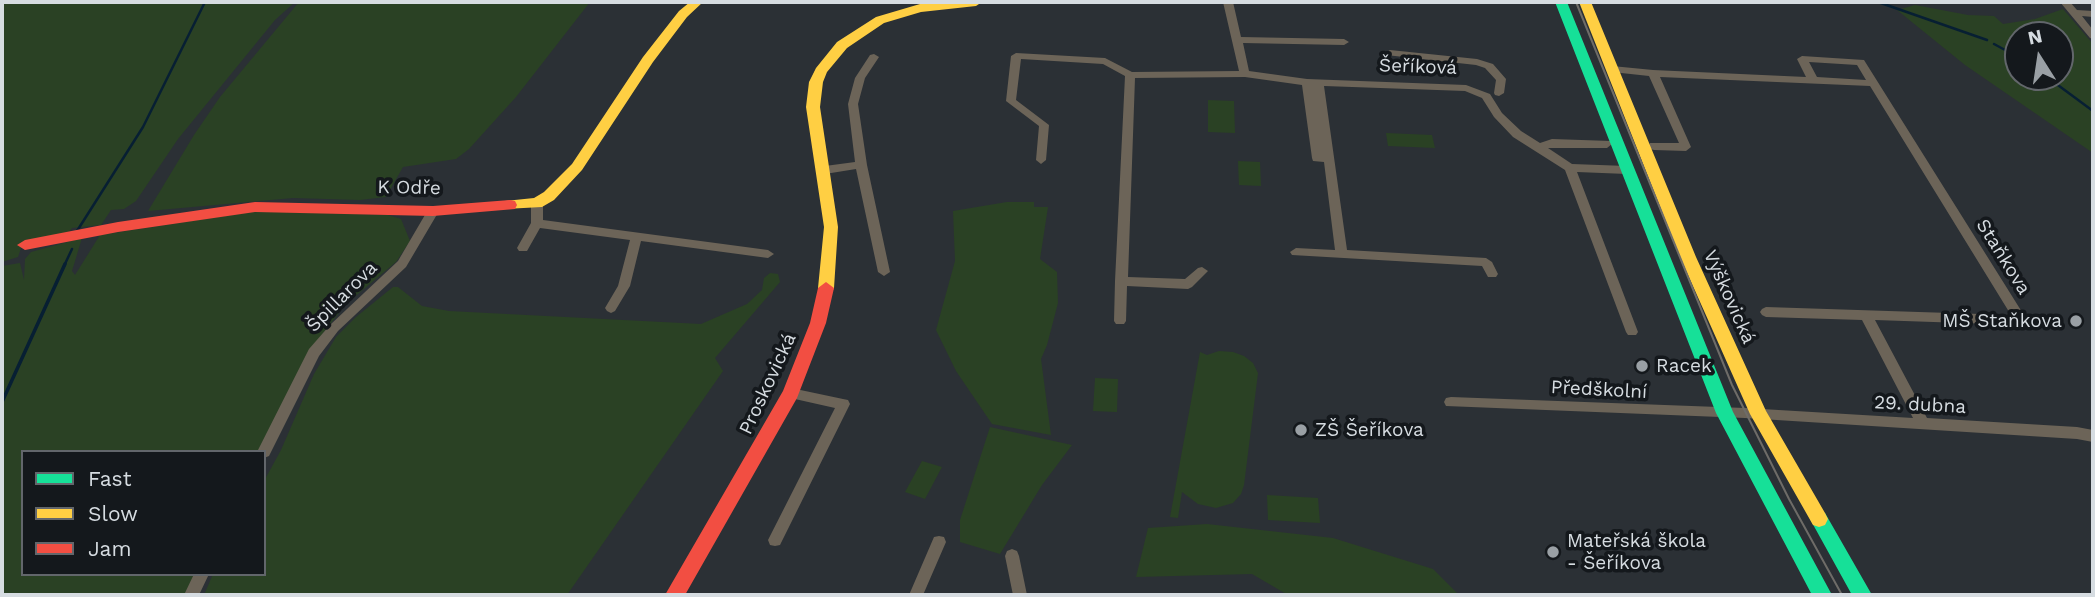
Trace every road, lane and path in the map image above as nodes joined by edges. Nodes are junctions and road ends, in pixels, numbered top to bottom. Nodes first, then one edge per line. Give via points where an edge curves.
1 (697, 2) edge
2 (976, 2) edge
3 (1228, 2) edge
4 (2065, 2) edge
5 (1564, 8) edge
6 (1588, 9) edge
7 (2073, 13) junction
8 (2093, 14) edge
9 (2093, 36) edge
10 (1239, 40) junction
11 (1344, 42) dead end
12 (1390, 53) dead end
13 (874, 57) dead end
14 (1612, 69) junction
15 (1653, 73) junction
16 (1245, 74) junction
17 (1130, 75) junction
18 (1812, 78) junction
19 (1313, 82) junction
20 (1871, 83) junction
21 (1499, 93) dead end
22 (1607, 144) dead end
23 (1654, 146) dead end
24 (1539, 147) junction
25 (1041, 160) dead end
26 (861, 165) junction
27 (1570, 168) junction
28 (825, 170) junction
29 (1627, 170) junction
30 (537, 204) junction
31 (433, 211) junction
32 (537, 223) junction
33 (636, 238) junction
34 (25, 245) dead end
35 (523, 248) dead end
36 (1296, 252) dead end
37 (768, 254) dead end
38 (1342, 255) junction
39 (1202, 271) dead end
40 (884, 272) dead end
41 (1492, 274) dead end
42 (1121, 281) junction
43 (611, 308) dead end
44 (1766, 312) dead end
45 (1866, 314) junction
46 (1120, 321) dead end
47 (1632, 332) dead end
48 (791, 393) junction
49 (1451, 402) dead end
50 (1725, 413) junction
51 (1752, 414) junction
52 (1924, 425) junction
53 (2093, 436) edge
54 (265, 450) edge
55 (775, 540) dead end
56 (939, 542) dead end
57 (1012, 556) dead end
58 (201, 576) edge
59 (191, 595) edge
60 (675, 595) edge
61 (916, 595) edge
62 (1020, 595) edge
63 (1822, 595) edge
64 (1862, 595) edge

1 - 30 street via 648,61 577,167
2 - 28 street, Proskovická via 936,5 888,17 850,38 829,58 816,82 813,107
3 - 10 street
4 - 7 street
5 - 29 street
6 - 14 street, Výškovická
7 - 8 street
7 - 9 street
10 - 11 street
10 - 16 street
12 - 21 street via 1489,66 1501,79
13 - 26 street via 860,78 853,104
14 - 15 street
14 - 51 street, Výškovická
15 - 18 street
15 - 23 street via 1686,147
16 - 17 street, Šeříková
16 - 19 street, Šeříková
17 - 25 street via 1105,61 1016,56 1011,101 1044,125
17 - 42 street
18 - 20 street
18 - 20 street, Staňkova via 1802,59 1860,62
19 - 24 street, Šeříková via 1466,88 1486,96 1517,134
19 - 38 street via 1317,158 1329,158
20 - 45 street, Staňkova via 2021,320
22 - 24 street
24 - 27 street, Šeříková
26 - 28 street
26 - 40 street
27 - 29 street
27 - 47 street
28 - 48 street, Proskovická via 831,227 828,281 818,323
29 - 50 street
30 - 31 street, K Odře
30 - 32 street
31 - 34 street, K Odře via 255,207
31 - 54 street, Špillarova via 402,264 314,353
32 - 33 street
32 - 35 street
33 - 37 street
33 - 43 street via 624,286
36 - 38 street
38 - 41 street via 1486,262
39 - 42 street via 1188,284
42 - 46 street
44 - 45 street, Staňkova
45 - 52 street
48 - 55 street via 843,404
48 - 60 street, Proskovická
49 - 50 street, Předškolní
50 - 51 street, Předškolní
50 - 63 street
51 - 52 street, 29. dubna
51 - 64 street, Výškovická
52 - 53 street, 29. dubna
56 - 61 street
57 - 62 street
58 - 59 street

